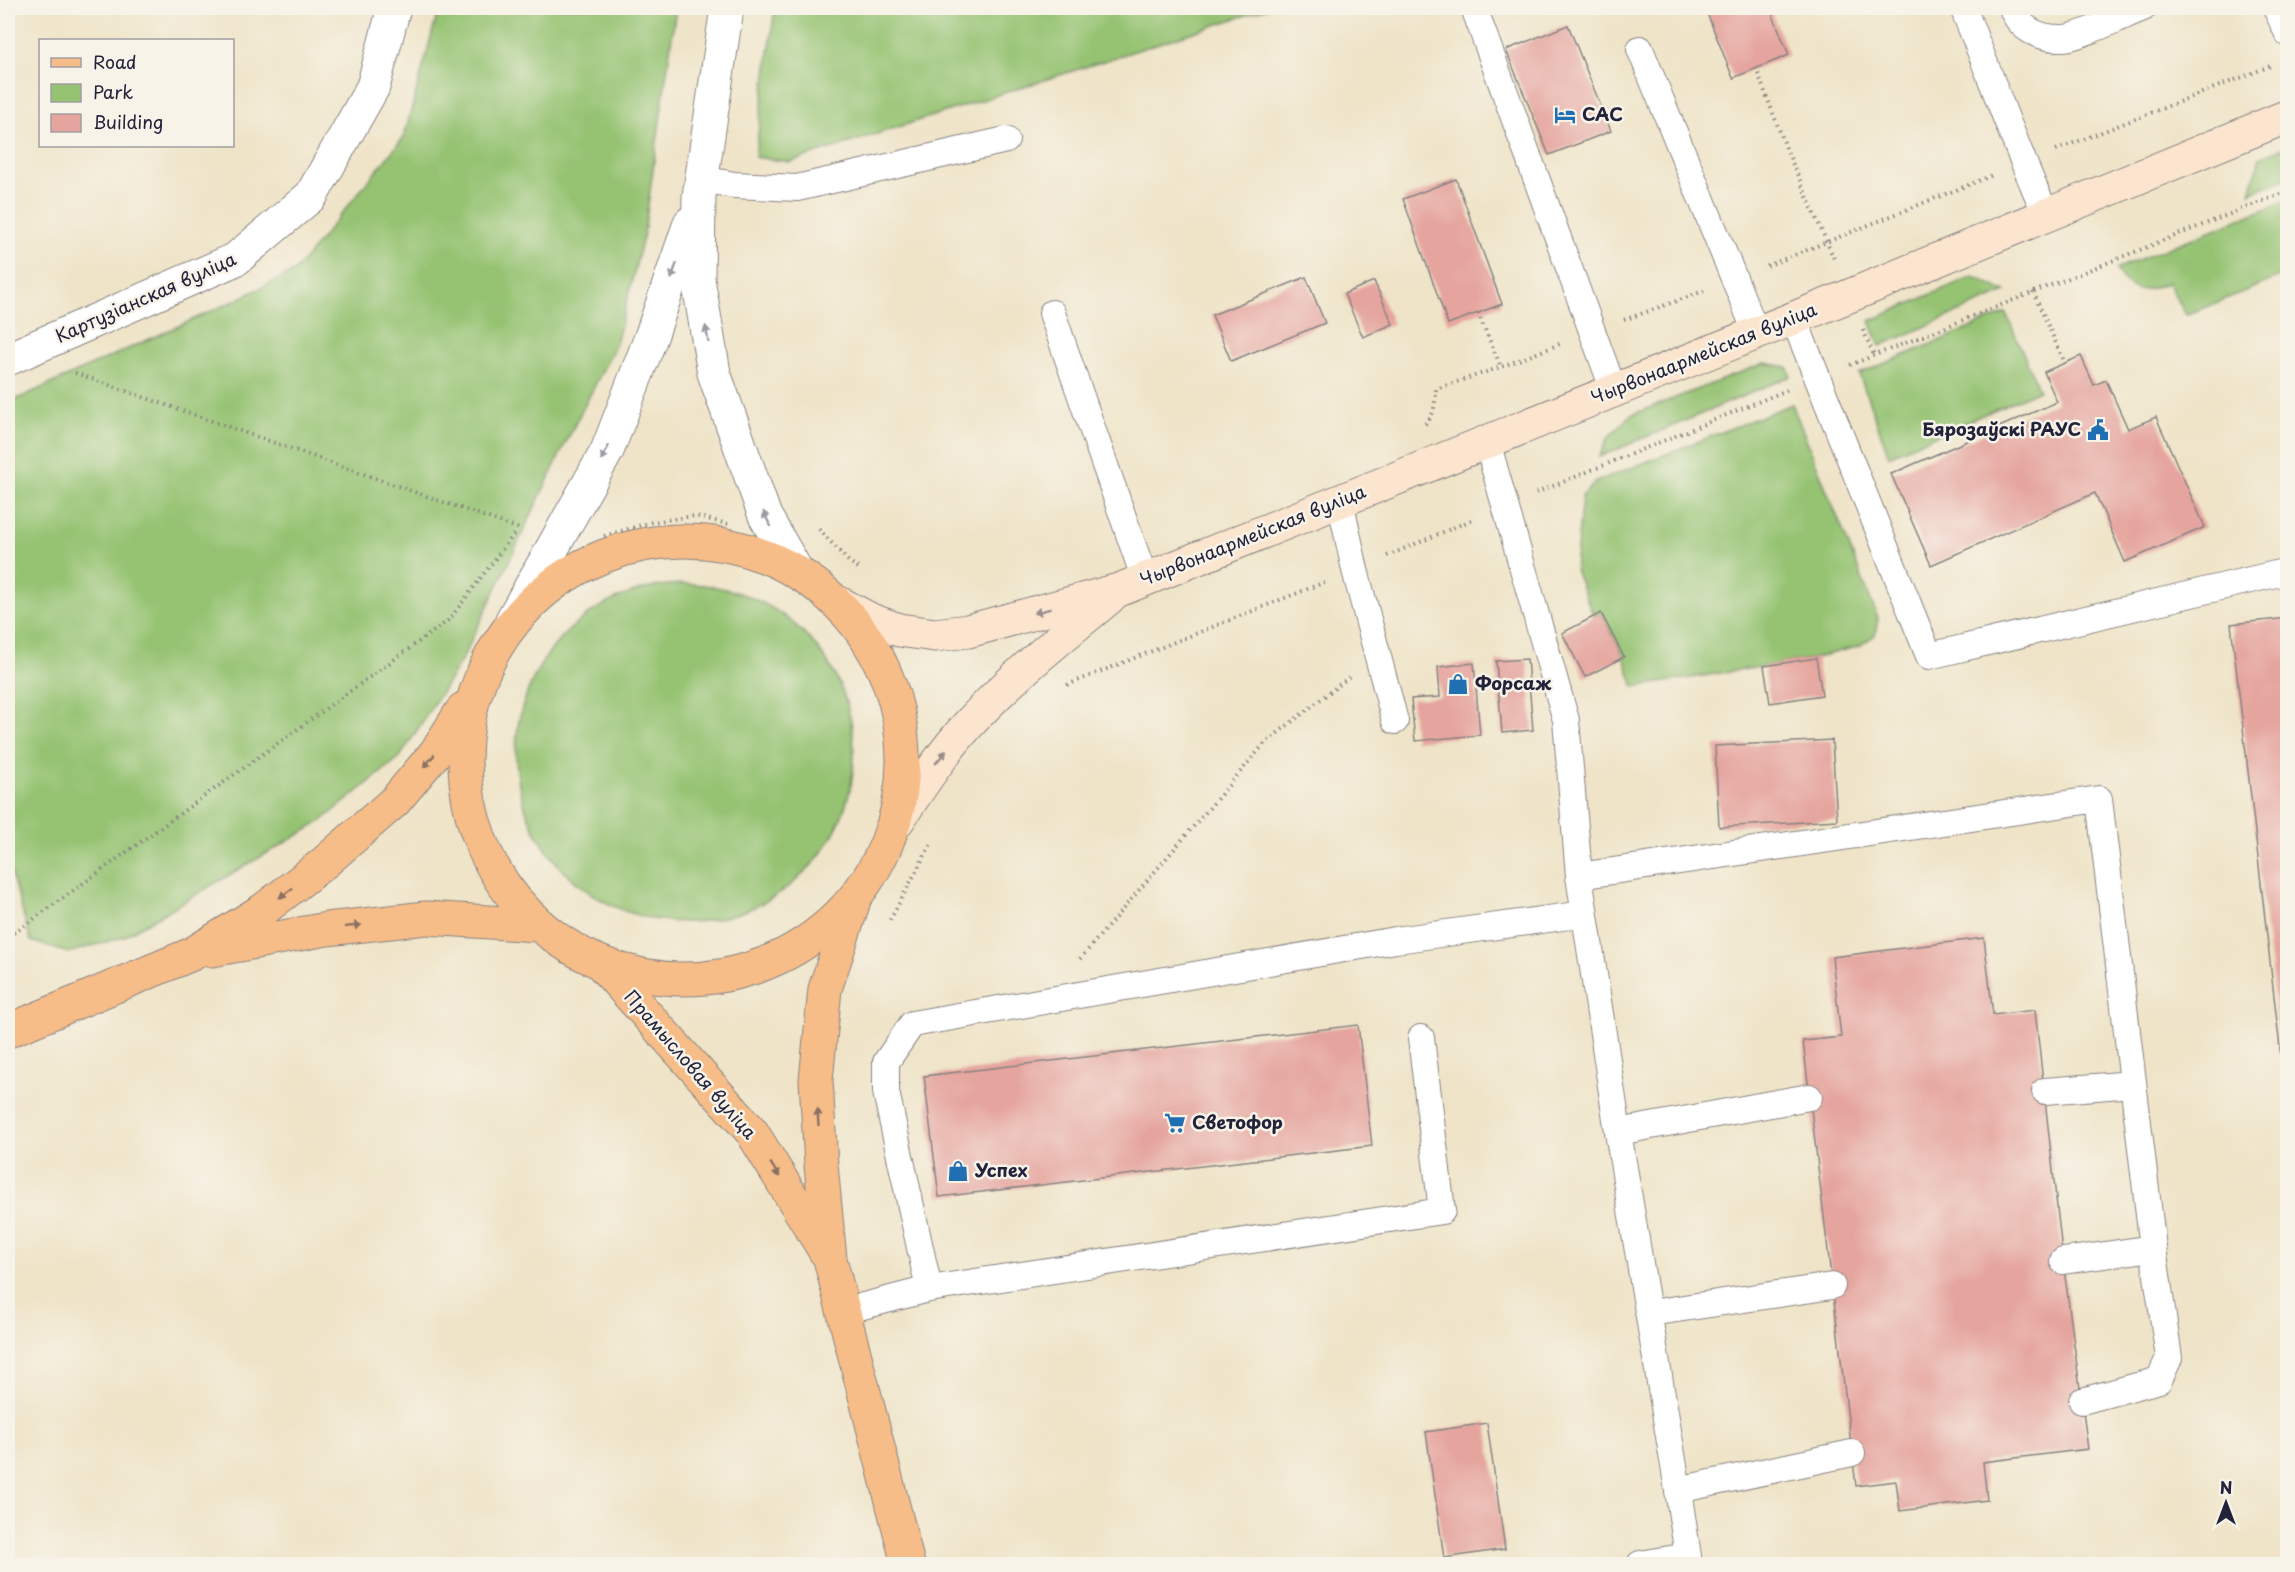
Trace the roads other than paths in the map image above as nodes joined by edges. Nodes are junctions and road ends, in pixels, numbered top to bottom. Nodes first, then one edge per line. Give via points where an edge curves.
1 (394, 8) edge
2 (727, 8) edge
3 (1474, 8) edge
4 (1963, 8) edge
5 (2012, 8) edge
6 (2143, 8) edge
7 (2276, 8) edge
8 (2288, 34) edge
9 (1640, 49) dead end
10 (2288, 116) edge
11 (1006, 140) dead end
12 (700, 187) junction
13 (2046, 214) junction
14 (1052, 313) dead end
15 (1793, 318) junction
16 (1756, 332) junction
17 (14, 357) edge
18 (1614, 391) junction
19 (1487, 442) junction
20 (1340, 500) junction
21 (796, 570) junction
22 (2284, 572) dead end
23 (1132, 585) junction
24 (839, 603) junction
25 (513, 620) junction
26 (472, 695) junction
27 (1395, 722) dead end
28 (896, 823) junction
29 (1578, 876) junction
30 (853, 903) junction
31 (1584, 914) junction
32 (537, 925) junction
33 (192, 954) junction
34 (602, 966) junction
35 (8, 1031) edge
36 (1421, 1038) dead end
37 (2133, 1084) junction
38 (2045, 1091) dead end
39 (1809, 1097) dead end
40 (1618, 1132) junction
41 (2153, 1248) junction
42 (830, 1259) junction
43 (2063, 1261) dead end
44 (1832, 1286) dead end
45 (929, 1289) junction
46 (843, 1311) junction
47 (1650, 1313) junction
48 (2082, 1401) dead end
49 (1852, 1453) dead end
50 (1678, 1490) junction
51 (908, 1564) edge
52 (1640, 1564) edge

1 - 17 street, Картузіанская вуліца via 373,87 311,196 237,259
2 - 12 street
3 - 18 lane
4 - 13 lane via 2022,163
5 - 6 lane via 2017,20 2037,35 2065,38
7 - 8 lane
9 - 16 lane
10 - 13 main road, Чырвонаармейская вуліца
11 - 12 lane via 797,188
21 -> 12 street via 765,516 714,373 698,279
12 -> 25 street via 651,337 607,451
13 - 15 main road, Чырвонаармейская вуліца
14 - 23 lane
15 - 16 main road, Чырвонаармейская вуліца
15 - 22 lane via 1929,656
16 - 18 main road, Чырвонаармейская вуліца
18 - 19 main road, Чырвонаармейская вуліца
19 - 20 main road, Чырвонаармейская вуліца
19 - 29 lane via 1566,720
20 - 23 main road, Чырвонаармейская вуліца
20 - 27 lane
21 - 24 main road
21 - 25 main road via 723,543 645,543 572,570
23 -> 24 main road, Чырвонаармейская вуліца via 968,631 935,635 898,630
28 -> 23 main road, Чырвонаармейская вуліца via 934,766 967,726 1038,657
24 - 28 main road via 876,650 898,705 905,764
25 - 26 main road
26 - 32 main road via 463,737 463,778 486,859
26 -> 33 main road via 436,752 395,801 263,910
28 - 30 main road via 879,865
29 - 31 lane
29 - 37 lane via 2099,799
30 - 34 main road via 801,948 738,974 669,981
42 -> 30 main road, Прамысловая вуліца via 816,1080 825,989
31 - 40 lane
31 - 45 lane via 1396,939 912,1024 886,1062 886,1092
33 -> 32 main road via 327,929 426,918
32 - 34 main road
33 - 35 main road
34 -> 42 main road, Прамысловая вуліца via 752,1132
36 - 45 lane via 1442,1211
37 - 38 lane
37 - 41 lane
39 - 40 lane
40 - 47 lane
41 - 43 lane
41 - 48 lane via 2169,1358 2166,1365 2159,1380
42 - 46 main road, Прамысловая вуліца
44 - 47 lane
45 - 46 lane
46 - 51 main road, Прамысловая вуліца
47 - 50 lane
49 - 50 lane
50 - 52 lane via 1688,1556

